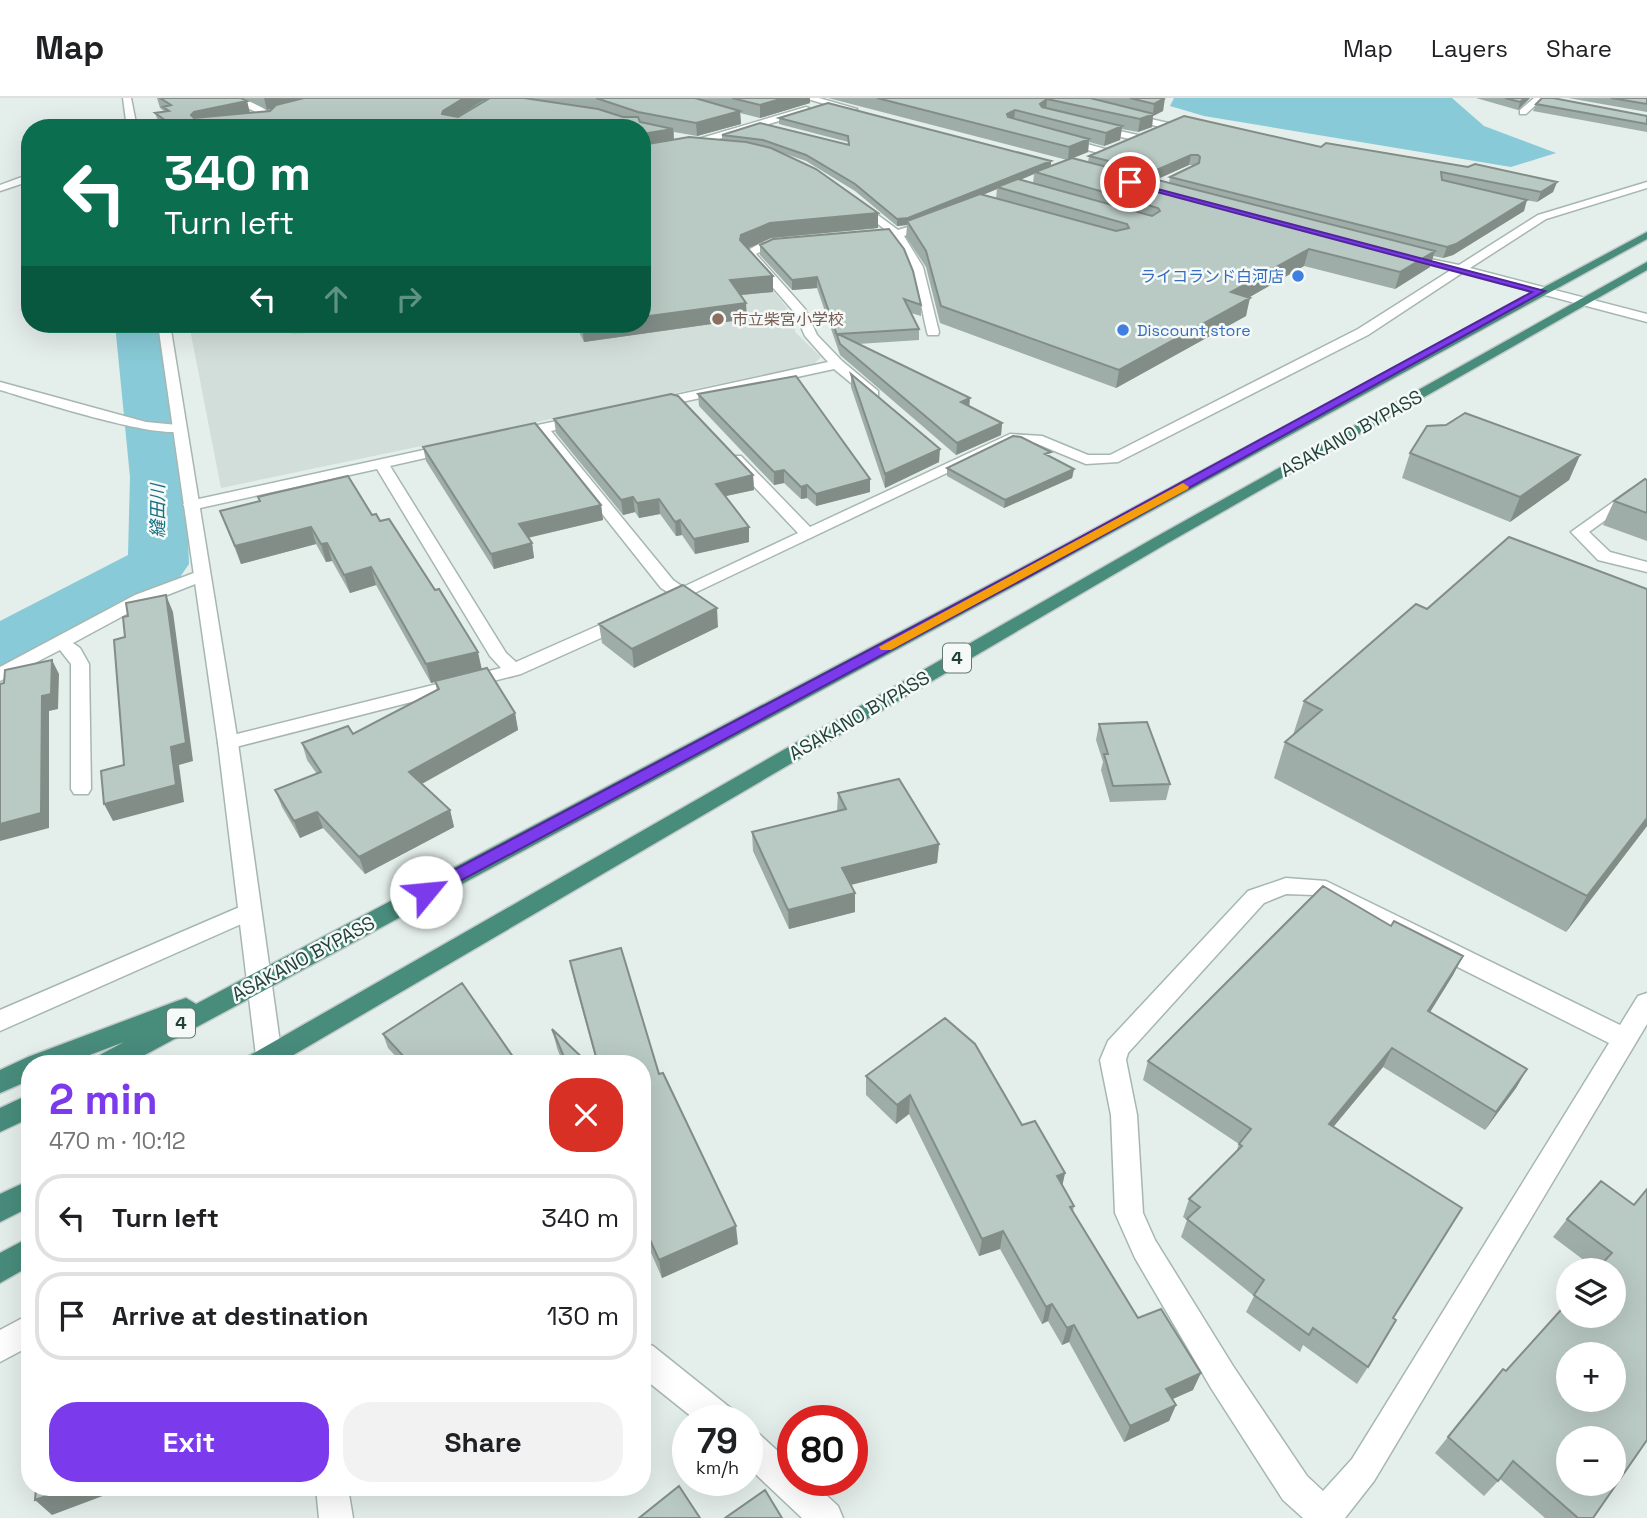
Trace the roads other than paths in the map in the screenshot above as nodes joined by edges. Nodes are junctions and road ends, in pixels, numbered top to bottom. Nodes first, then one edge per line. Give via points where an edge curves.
1 (127, 98) edge
2 (230, 98) edge
3 (808, 98) edge
4 (845, 98) edge
5 (1539, 98) edge
6 (1553, 101) edge
7 (829, 103) junction
8 (283, 111) edge
9 (1109, 112) edge
10 (867, 113) edge
11 (1523, 113) edge
12 (263, 117) junction
13 (737, 117) edge
14 (130, 119) edge
15 (267, 119) edge
16 (758, 125) junction
17 (1085, 126) edge
18 (775, 129) edge
19 (676, 137) edge
20 (1053, 138) edge
21 (1139, 138) junction
22 (702, 142) junction
23 (689, 145) junction
24 (716, 148) edge
25 (651, 151) edge
26 (1106, 152) junction
27 (1083, 162) edge
28 (21, 180) edge
29 (1647, 185) edge
30 (0, 188) edge
31 (843, 193) edge
32 (1530, 206) edge
33 (1555, 212) junction
34 (942, 219) edge
35 (895, 234) junction
36 (1647, 234) edge
37 (849, 238) edge
38 (797, 242) edge
39 (1399, 253) edge
40 (1647, 265) edge
41 (1461, 270) junction
42 (1540, 291) junction
43 (1584, 301) junction
44 (1647, 318) edge
45 (933, 332) dead end
46 (165, 333) edge
47 (836, 364) junction
48 (0, 386) edge
49 (883, 403) edge
50 (642, 407) edge
51 (592, 417) edge
52 (541, 428) junction
53 (178, 429) junction
54 (501, 437) edge
55 (461, 446) edge
56 (725, 448) edge
57 (380, 463) junction
58 (1630, 495) edge
59 (191, 505) junction
60 (810, 533) junction
61 (1647, 567) edge
62 (202, 575) junction
63 (682, 594) junction
64 (61, 642) junction
65 (514, 670) junction
66 (0, 675) edge
67 (228, 743) junction
68 (81, 789) dead end
69 (249, 911) junction
70 (258, 982) junction
71 (1647, 1003) edge
72 (0, 1021) edge
73 (1625, 1039) junction
74 (61, 1055) edge
75 (122, 1055) edge
76 (263, 1055) edge
77 (276, 1055) edge
78 (21, 1072) edge
79 (0, 1082) edge
80 (21, 1110) edge
81 (0, 1121) edge
82 (21, 1197) edge
83 (0, 1209) edge
84 (21, 1256) edge
85 (0, 1269) edge
86 (21, 1334) edge
87 (0, 1347) edge
88 (651, 1364) edge
89 (702, 1405) edge
90 (763, 1459) edge
91 (333, 1496) edge
92 (1325, 1517) edge
93 (336, 1518) edge
94 (826, 1518) edge

1 - 14 street
2 - 12 street
3 - 7 street
4 - 7 street
5 - 6 street
5 - 11 street
7 - 10 street
7 - 16 street
8 - 12 street
9 - 21 street via 1173,124
12 - 15 street
13 - 16 street
16 - 18 street
16 - 22 street
17 - 21 street
19 - 22 street
20 - 26 street
21 - 26 street
22 - 23 street
23 - 24 street
23 - 25 street
26 - 27 street
28 - 30 street
29 - 33 street
31 - 35 street
32 - 33 street
33 - 41 street
34 - 35 street
35 - 37 street
35 - 45 street via 914,259
36 - 42 highway, ASAKANO BYPASS / 4
38 - 47 street via 763,246 748,253 800,312 811,336
39 - 41 street
40 - 43 highway, ASAKANO BYPASS / 4
41 - 42 street
41 - 60 street via 1363,332 1113,460 1086,460 1037,439 1015,437 949,460
42 - 43 street
42 - 70 highway, ASAKANO BYPASS / 4 via 1027,572
43 - 44 street
43 - 77 highway, ASAKANO BYPASS / 4 via 1160,541
46 - 53 street
47 - 49 street
47 - 50 street via 684,403
48 - 53 street via 145,426
51 - 52 street
52 - 54 street
52 - 63 street via 667,584
53 - 59 street
55 - 57 street
56 - 60 street via 799,527
57 - 59 street
57 - 65 street via 499,656
58 - 61 street via 1579,532 1604,556
59 - 62 street
60 - 63 street
62 - 64 street via 141,599
62 - 67 street
63 - 65 street
64 - 66 street
64 - 68 street via 80,664
65 - 67 street
67 - 69 street
69 - 70 street
69 - 72 street
70 - 74 highway
70 - 75 highway, ASAKANO BYPASS / 4
70 - 76 street
71 - 73 street
73 - 92 street via 1363,1470
73 - 92 street via 1318,887 1289,885 1256,897 1117,1048 1114,1060 1124,1115 1129,1213 1145,1249 1222,1377 1295,1488
78 - 79 highway
80 - 81 highway
82 - 83 highway
84 - 85 highway
86 - 87 street
88 - 89 street
90 - 94 street
91 - 93 street

